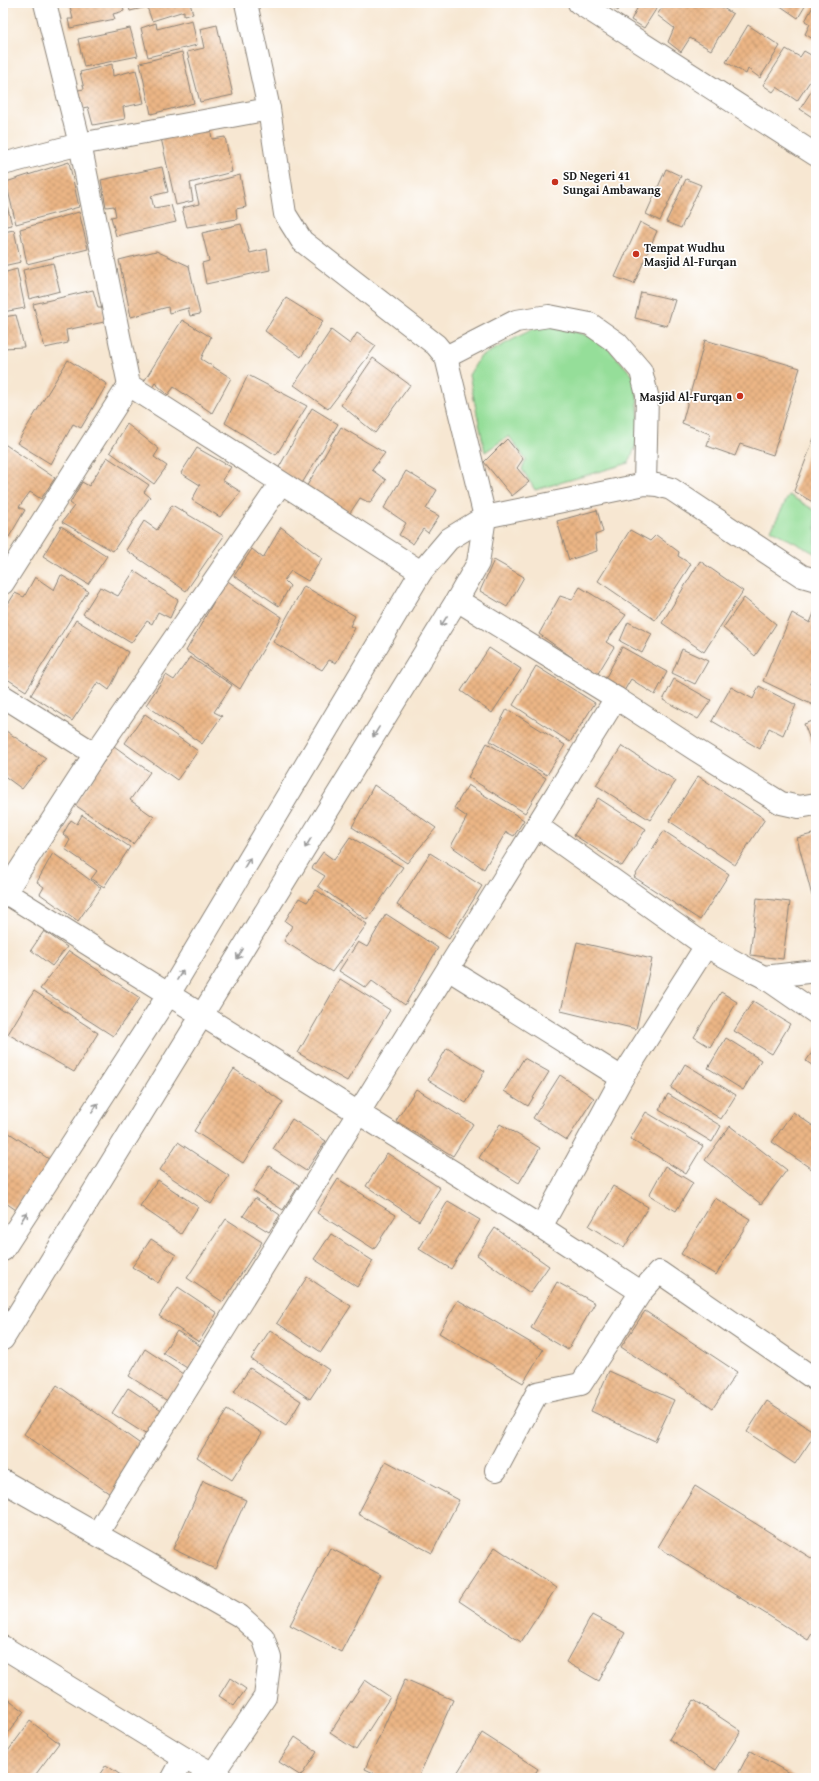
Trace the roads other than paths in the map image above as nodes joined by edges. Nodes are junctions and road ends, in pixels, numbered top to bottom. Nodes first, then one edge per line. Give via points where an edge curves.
1 (46, 3) edge
2 (246, 3) edge
3 (579, 3) edge
4 (269, 109) junction
5 (80, 144) junction
6 (816, 155) edge
7 (3, 164) edge
8 (446, 357) junction
9 (129, 385) junction
10 (281, 483) junction
11 (645, 484) junction
12 (485, 517) junction
13 (421, 572) junction
14 (816, 580) edge
15 (3, 583) edge
16 (457, 600) junction
17 (3, 696) edge
18 (616, 698) junction
19 (95, 754) junction
20 (816, 804) edge
21 (537, 826) junction
22 (4, 893) edge
23 (706, 946) junction
24 (448, 969) junction
25 (816, 971) edge
26 (764, 977) junction
27 (169, 994) junction
28 (816, 1014) edge
29 (202, 1016) junction
30 (622, 1078) junction
31 (359, 1113) junction
32 (541, 1227) junction
33 (3, 1250) edge
34 (641, 1292) junction
35 (3, 1339) edge
36 (816, 1380) edge
37 (496, 1470) dead end
38 (3, 1482) edge
39 (97, 1534) junction
40 (3, 1647) edge
41 (184, 1758) junction
42 (214, 1777) edge
43 (173, 1778) edge

1 - 5 street
2 - 4 street
3 - 6 street
4 - 5 street
4 - 8 street via 285,214 302,241 436,345
5 - 7 street
5 - 9 street
8 - 11 street via 516,320 549,316 590,324 617,343 641,371 647,395
8 - 12 street
9 - 10 street
9 - 15 street
10 - 13 street
10 - 19 street
11 - 12 street
11 - 14 street via 671,489 802,576
12 - 13 street via 450,539
12 - 16 street via 478,563
27 -> 13 street
16 - 18 street
16 -> 29 street
17 - 19 street
18 - 20 street via 781,803 799,807
18 - 21 street
19 - 22 street
21 - 23 street
21 - 24 street
22 - 27 street
23 - 26 street
23 - 30 street
24 - 30 street
24 - 31 street
25 - 26 street
26 - 28 street
27 - 29 street
33 -> 27 street
29 - 31 street
29 - 35 street
30 - 32 street
31 - 32 street
31 - 39 street
32 - 34 street
34 - 36 street via 659,1272
34 - 37 street via 582,1384 537,1393
38 - 39 street
39 - 42 street via 240,1616 263,1637 270,1658 265,1697
40 - 41 street
41 - 42 street
41 - 43 street

